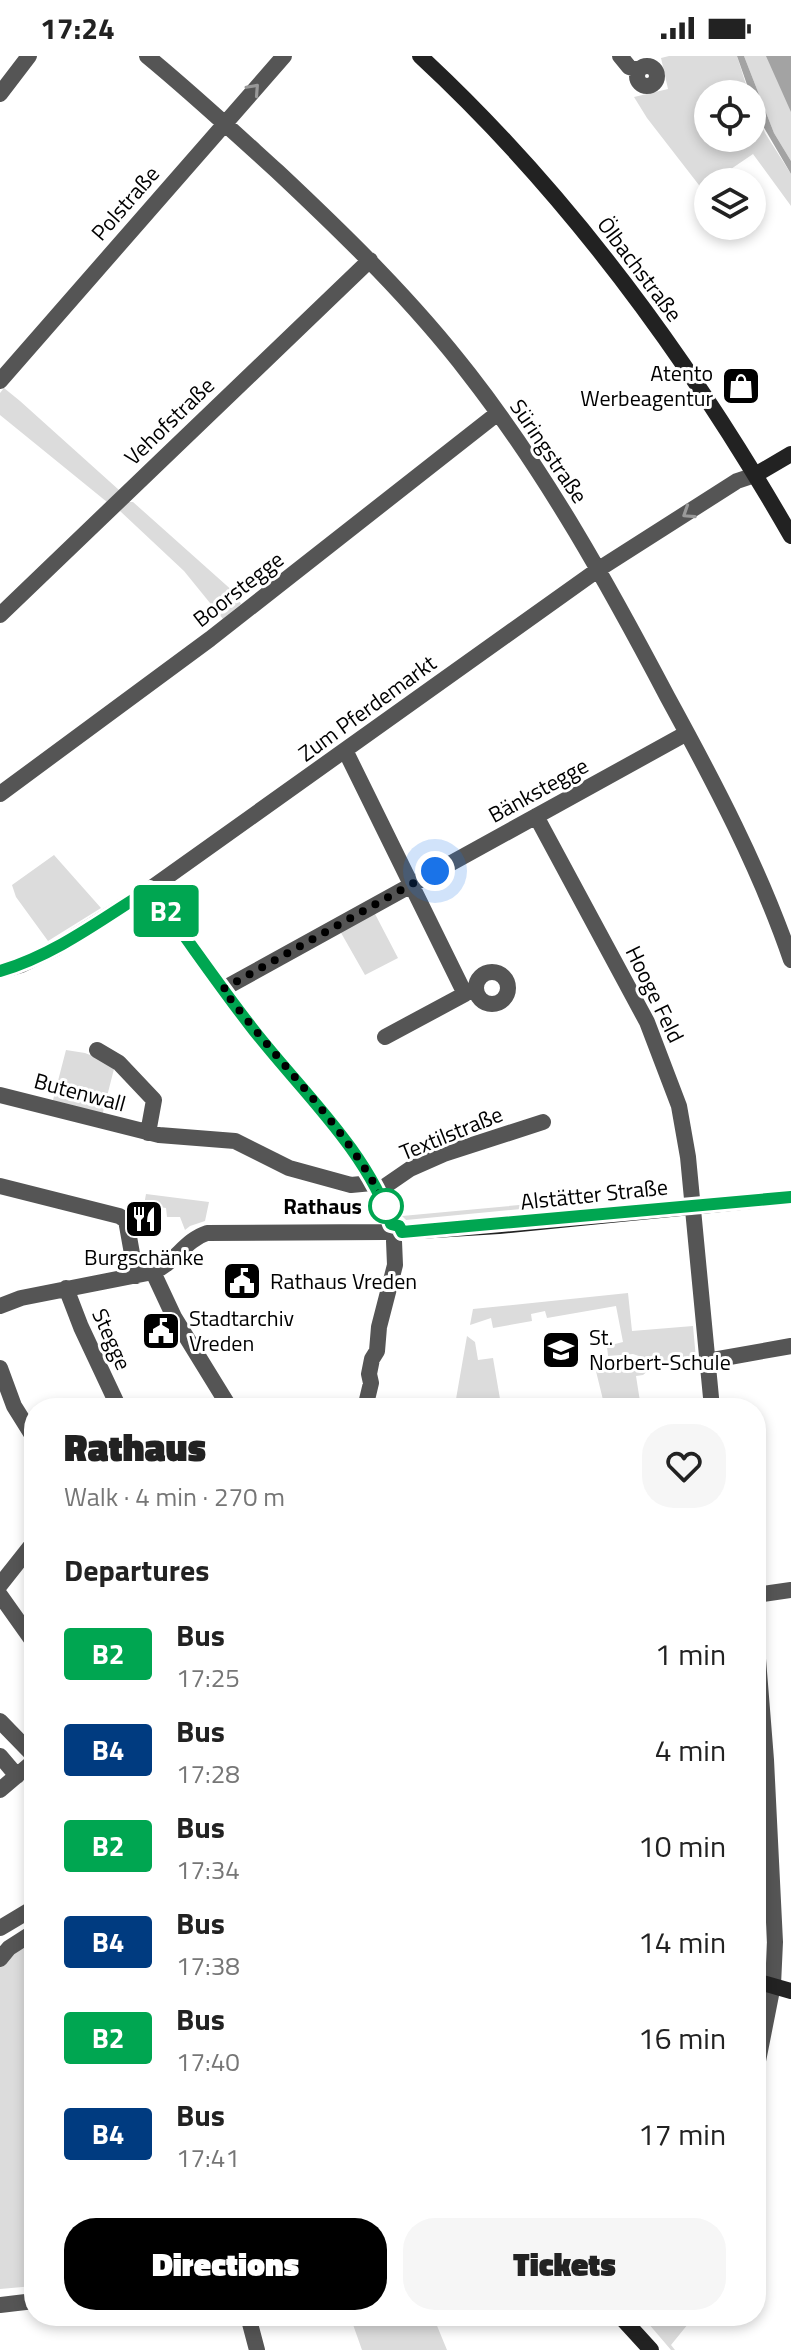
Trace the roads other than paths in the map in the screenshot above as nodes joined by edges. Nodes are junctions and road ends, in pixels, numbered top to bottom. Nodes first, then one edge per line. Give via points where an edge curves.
1 (29, 56) edge
2 (147, 56) edge
3 (284, 56) edge
4 (420, 56) edge
5 (620, 56) edge
6 (638, 70) dead end
7 (0, 94) edge
8 (224, 123) junction
9 (370, 260) junction
10 (0, 381) edge
11 (498, 413) junction
12 (791, 454) edge
13 (755, 475) junction
14 (791, 536) edge
15 (599, 569) junction
16 (0, 615) edge
17 (687, 733) junction
18 (345, 750) junction
19 (0, 794) edge
20 (536, 816) junction
21 (410, 885) junction
22 (150, 889) junction
23 (791, 960) edge
24 (0, 971) edge
25 (223, 989) junction
26 (385, 1037) dead end
27 (97, 1050) dead end
28 (0, 1095) edge
29 (543, 1122) dead end
30 (148, 1133) junction
31 (0, 1186) edge
32 (375, 1187) junction
33 (791, 1197) edge
34 (692, 1206) junction
35 (393, 1232) junction
36 (145, 1274) junction
37 (66, 1288) junction
38 (0, 1306) edge
39 (791, 1346) edge
40 (707, 1361) junction
41 (0, 1368) edge
42 (114, 1398) edge
43 (224, 1398) edge
44 (367, 1398) edge
45 (711, 1398) edge
46 (24, 1422) edge
47 (24, 1555) edge
48 (0, 1585) edge
49 (791, 1590) edge
50 (766, 1594) edge
51 (0, 1595) edge
52 (6, 1615) edge
53 (24, 1633) edge
54 (0, 1721) edge
55 (24, 1747) edge
56 (0, 1756) edge
57 (24, 1769) edge
58 (17, 1776) junction
59 (766, 1781) edge
60 (0, 1790) edge
61 (24, 1914) edge
62 (0, 1928) edge
63 (24, 1938) edge
64 (0, 1959) edge
65 (766, 1976) edge
66 (766, 1984) edge
67 (791, 1991) edge
68 (24, 2302) edge
69 (0, 2305) edge
70 (251, 2326) edge
71 (629, 2326) edge
72 (257, 2350) edge
73 (651, 2350) edge

1 - 7 street
2 - 8 street, Süringstraße
8 -> 3 street, Polstraße
4 - 13 street, Ölbachstraße via 496,130 583,229 651,319
5 - 6 street
8 - 9 street, Süringstraße
8 - 10 street, Polstraße
9 - 11 street, Süringstraße via 439,336
9 - 16 street, Vehofstraße
11 - 15 street, Süringstraße
11 - 19 street, Boorstegge via 210,639
12 - 13 street
13 - 14 street, Ölbachstraße
13 -> 15 street, Zum Pferdemarkt via 737,481
15 - 17 street, Süringstraße
15 - 18 street, Zum Pferdemarkt
17 - 20 street, Bänkstegge
17 - 23 street, Süringstraße via 764,889
18 - 21 street
18 - 22 street, Zum Pferdemarkt
20 - 21 street, Bänkstegge
20 - 34 street, Hooge Feld via 661,1054 679,1106
21 - 25 street, Bänkstegge
21 - 26 street via 470,991
22 - 24 street, Zum Pferdemarkt via 56,948
22 - 25 street
25 - 32 street
27 - 30 street, Butenwall via 119,1063 154,1100
28 - 30 street, Butenwall
29 - 32 street, Textilstraße via 444,1154
30 - 32 street, Butenwall via 235,1141 289,1168
31 - 36 street via 126,1220
32 - 35 street
33 - 34 street, Alstätter Straße
34 - 35 street, Alstätter Straße
34 - 40 street, Hooge Feld
35 - 36 street via 207,1233 191,1240 168,1265
35 - 44 street via 395,1265
36 - 37 street
36 - 43 street
37 - 38 street
37 - 42 street, Stegge
39 - 40 street
40 - 45 street, Hooge Feld
41 - 46 street
47 - 48 street
49 - 50 street
51 - 52 street
52 - 53 street
54 - 55 street
56 - 58 street
57 - 58 street
58 - 60 street
59 - 65 street via 775,1942
61 - 62 street
63 - 64 street
66 - 67 street
68 - 69 street
70 - 72 street
71 - 73 street

